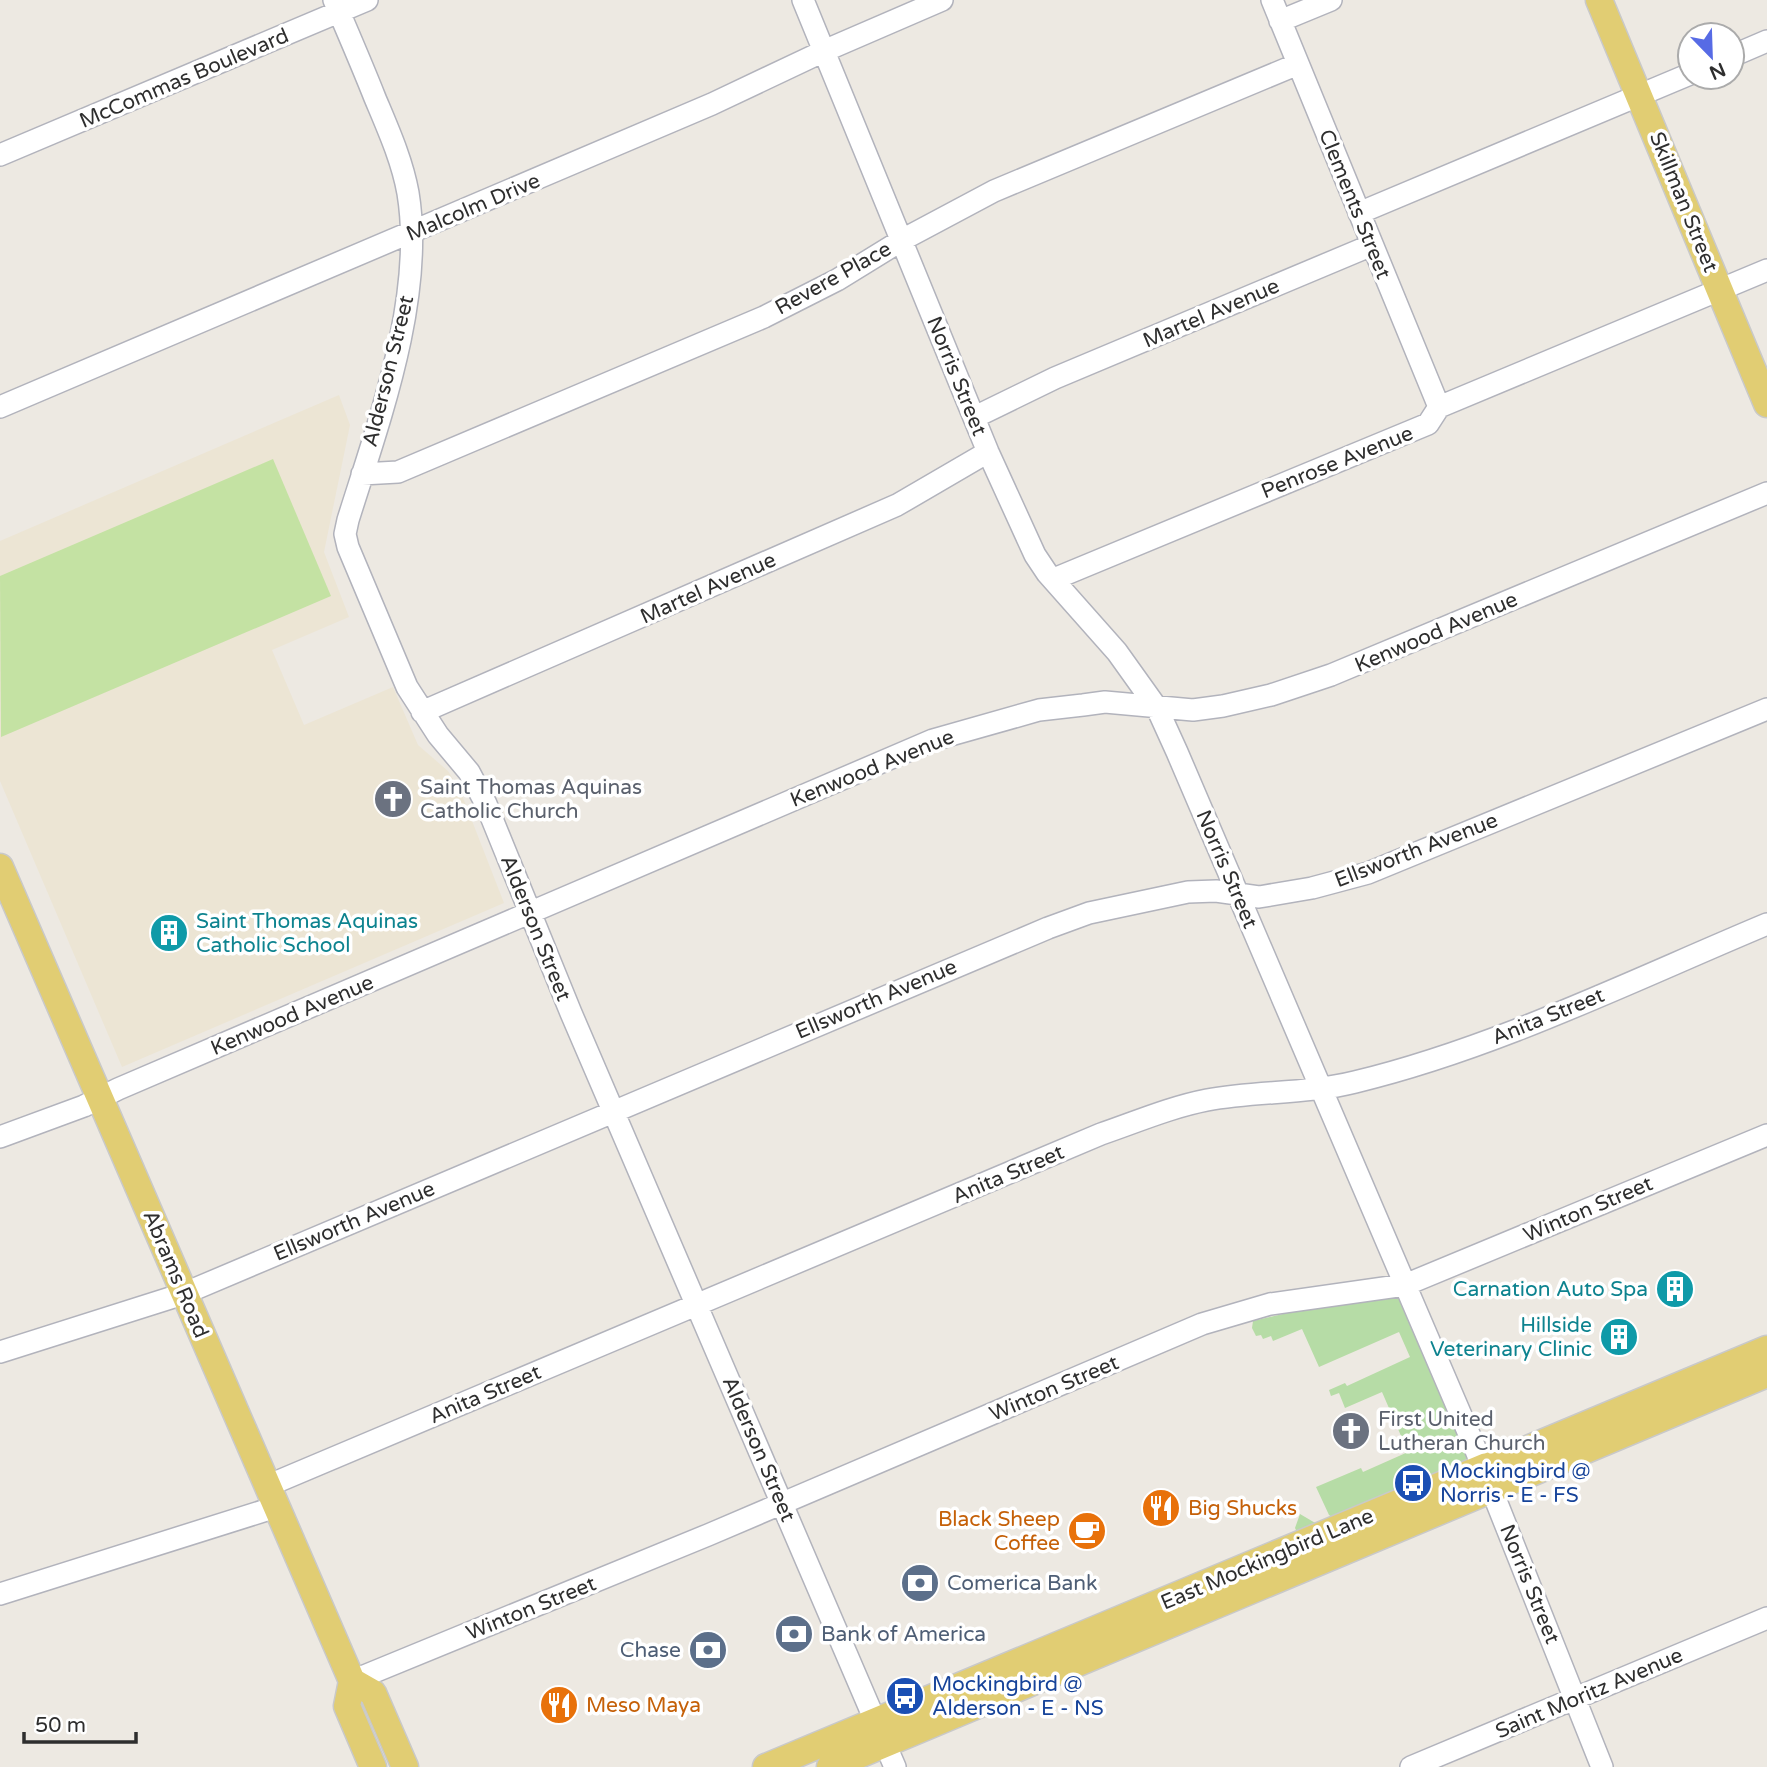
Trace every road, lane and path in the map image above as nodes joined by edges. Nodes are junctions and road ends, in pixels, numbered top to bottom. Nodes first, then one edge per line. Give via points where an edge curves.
1 (367, 0) edge
2 (803, 0) edge
3 (942, 0) edge
4 (1272, 0) edge
5 (1331, 0) edge
6 (1600, 0) edge
7 (337, 6) edge
8 (1280, 21) junction
9 (1767, 41) edge
10 (1746, 50) edge
11 (824, 51) junction
12 (1298, 64) junction
13 (1676, 80) edge
14 (1639, 95) junction
15 (0, 155) edge
16 (1359, 213) junction
17 (410, 234) junction
18 (902, 240) junction
19 (1372, 245) junction
20 (1767, 270) edge
21 (1720, 289) junction
22 (1767, 404) edge
23 (0, 407) edge
24 (1439, 407) junction
25 (975, 417) junction
26 (988, 452) junction
27 (362, 474) junction
28 (1767, 494) edge
29 (1054, 579) junction
30 (1121, 657) junction
31 (1105, 702) junction
32 (1157, 708) junction
33 (1767, 709) edge
34 (422, 712) junction
35 (0, 867) edge
36 (1238, 894) junction
37 (529, 914) junction
38 (1767, 924) edge
39 (1320, 1089) junction
40 (100, 1098) junction
41 (614, 1109) junction
42 (1767, 1135) edge
43 (0, 1137) edge
44 (1405, 1285) junction
45 (183, 1294) junction
46 (697, 1304) junction
47 (1767, 1349) edge
48 (0, 1352) edge
49 (1767, 1374) edge
50 (1716, 1383) junction
51 (1488, 1479) junction
52 (271, 1496) junction
53 (783, 1503) junction
54 (0, 1594) edge
55 (1767, 1618) edge
56 (352, 1681) junction
57 (1576, 1698) junction
58 (881, 1732) junction
59 (792, 1760) edge
60 (373, 1767) edge
61 (405, 1767) edge
62 (766, 1767) edge
63 (830, 1767) edge
64 (895, 1767) edge
65 (1410, 1767) edge
66 (1602, 1767) edge

1 - 7 street, McCommas Boulevard
2 - 11 street, Norris Street
3 - 11 street, Malcolm Drive
4 - 8 street, Clements Street
5 - 8 street
6 - 14 main road, Skillman Street
7 - 15 street, McCommas Boulevard
7 - 17 street, Alderson Street via 398,152 408,194
8 - 12 street, Clements Street
9 - 10 street
11 - 17 street, Malcolm Drive
11 - 18 street, Norris Street
12 - 16 street, Clements Street
12 - 18 street, Revere Place via 994,191
13 - 14 street
14 - 16 street
14 - 21 main road, Skillman Street
16 - 19 street, Clements Street
17 - 23 street, Malcolm Drive
17 - 27 street, Alderson Street via 405,315
18 - 25 street, Norris Street
18 - 27 street, Revere Place via 764,317 398,472
19 - 24 street, Clements Street
19 - 25 street, Martel Avenue via 1055,378
20 - 21 street, Penrose Avenue
21 - 22 main road, Skillman Street
21 - 24 street, Penrose Avenue
24 - 29 street, Penrose Avenue via 1428,424
25 - 26 street, Norris Street
26 - 29 street, Norris Street via 1035,555
26 - 34 street, Martel Avenue via 897,505
27 - 34 street, Alderson Street via 345,534 348,547
28 - 32 street, Kenwood Avenue via 1331,676 1223,706
29 - 30 street, Norris Street
30 - 31 street via 1120,684
30 - 32 street, Norris Street
31 - 32 street, Kenwood Avenue
31 - 37 street, Kenwood Avenue via 1039,710 933,740
32 - 36 street, Norris Street
33 - 36 street, Ellsworth Avenue via 1368,873 1259,897
34 - 37 street, Alderson Street via 469,772 486,804
35 - 40 main road, Abrams Road
36 - 39 street, Norris Street
36 - 41 street, Ellsworth Avenue via 1188,892 1068,920
37 - 40 street, Kenwood Avenue
37 - 41 street, Alderson Street
38 - 39 street, Anita Street via 1501,1036
39 - 44 street, Norris Street
39 - 46 street, Anita Street via 1206,1100 1156,1114
40 - 43 street, Kenwood Avenue
40 - 45 main road, Abrams Road
41 - 45 street, Ellsworth Avenue
41 - 46 street, Alderson Street
42 - 44 street, Winton Street
44 - 51 street, Norris Street
44 - 53 street, Winton Street via 1270,1304 1202,1324
45 - 48 street, Ellsworth Avenue
45 - 52 main road, Abrams Road
46 - 52 street, Anita Street
46 - 53 street, Alderson Street
47 - 50 main road, East Mockingbird Lane
49 - 50 main road, East Mockingbird Lane
50 - 51 main road, East Mockingbird Lane
51 - 57 street, Norris Street
51 - 58 main road, East Mockingbird Lane
52 - 54 street, Anita Street
52 - 56 main road, Abrams Road
53 - 56 street, Winton Street
53 - 58 street, Alderson Street
55 - 57 street, Saint Moritz Avenue
56 - 60 main road, Abrams Road via 347,1706
56 - 61 main road, Abrams Road via 373,1693
57 - 65 street, Saint Moritz Avenue
57 - 66 street, Norris Street
58 - 59 main road, East Mockingbird Lane
58 - 63 main road, East Mockingbird Lane
58 - 64 street, Alderson Street
59 - 62 main road, East Mockingbird Lane

